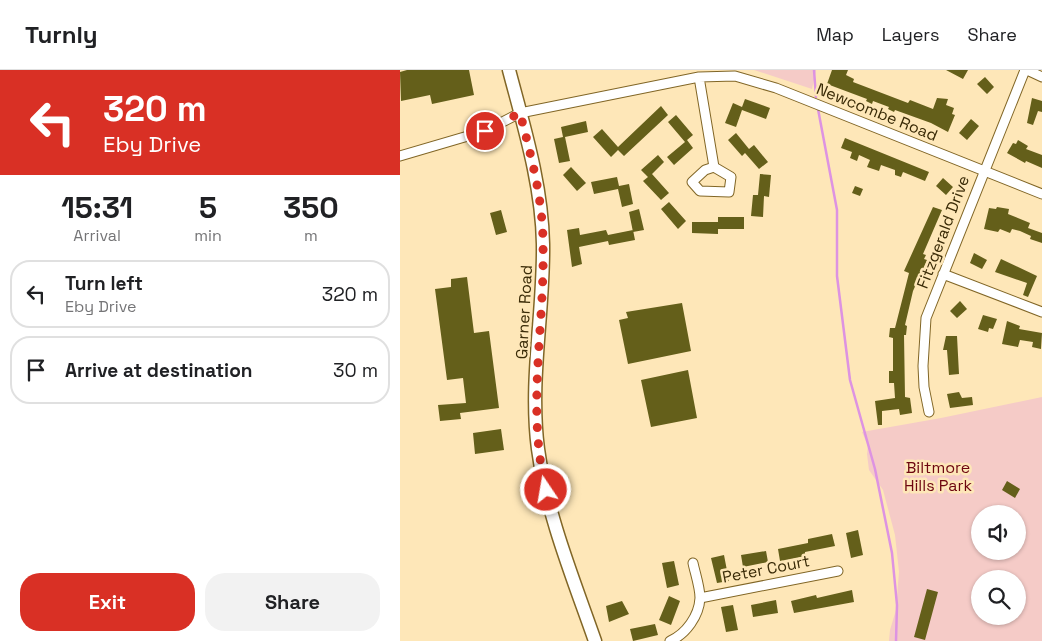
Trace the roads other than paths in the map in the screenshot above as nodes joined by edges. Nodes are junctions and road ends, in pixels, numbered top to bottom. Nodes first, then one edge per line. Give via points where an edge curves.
1 (509, 70) edge
2 (1026, 70) edge
3 (699, 77) junction
4 (1042, 77) edge
5 (520, 113) junction
6 (400, 156) edge
7 (714, 167) dead end
8 (984, 170) junction
9 (1042, 194) edge
10 (943, 274) junction
11 (1042, 312) edge
12 (929, 412) dead end
13 (693, 563) dead end
14 (838, 571) dead end
15 (700, 598) junction
16 (595, 641) edge
17 (670, 641) edge

1 - 5 main road, Garner Road
2 - 4 street
2 - 8 street, Fitzgerald Drive
3 - 5 street, Newcombe Road
3 - 7 street
3 - 8 street, Newcombe Road via 735,76 758,81
5 - 6 street, Newcombe Road via 485,131
5 - 16 main road, Garner Road via 537,182 543,242 536,417 538,447 549,505
8 - 9 street, Newcombe Road
8 - 10 street, Fitzgerald Drive
10 - 11 street
10 - 12 street, Fitzgerald Drive via 926,318 924,387
13 - 15 street
14 - 15 street, Peter Court
15 - 17 street via 694,618 681,636

